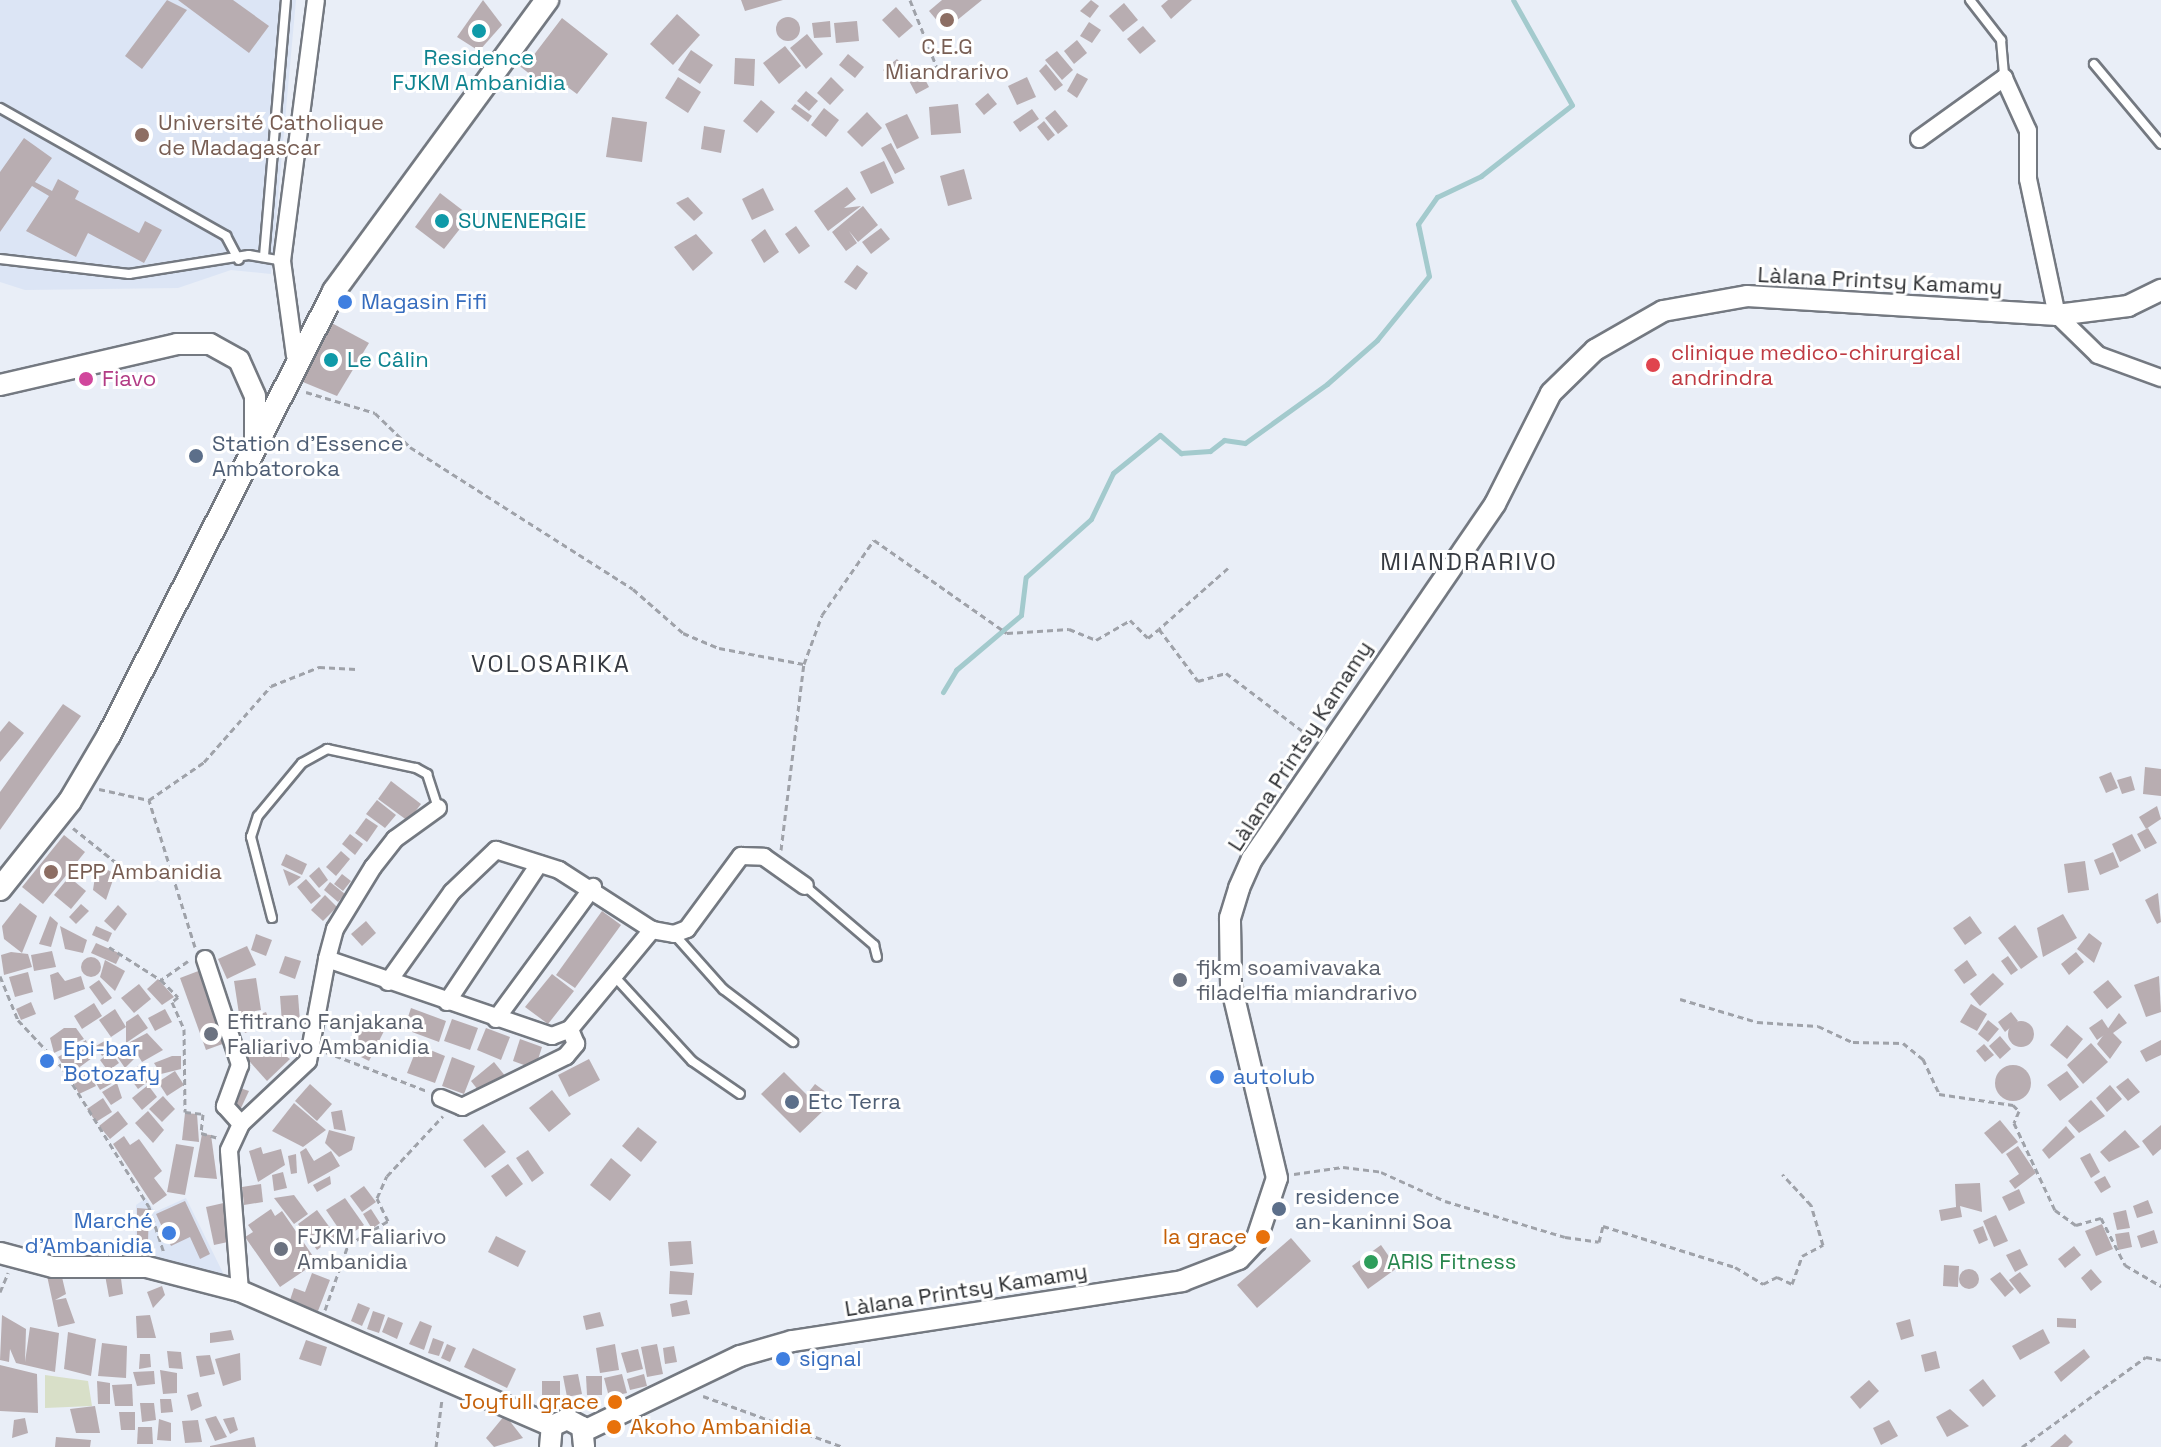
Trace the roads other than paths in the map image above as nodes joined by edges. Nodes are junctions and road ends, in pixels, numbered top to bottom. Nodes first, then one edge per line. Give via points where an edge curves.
1 (286, 0) edge
2 (316, 0) edge
3 (547, 0) edge
4 (1970, 0) edge
5 (2094, 64) dead end
6 (2004, 78) junction
7 (0, 108) edge
8 (1919, 139) dead end
9 (2161, 144) edge
10 (264, 256) junction
11 (0, 259) edge
12 (239, 260) junction
13 (282, 261) junction
14 (2161, 290) edge
15 (2057, 315) junction
16 (295, 356) junction
17 (2161, 378) edge
18 (0, 385) edge
19 (255, 439) junction
20 (438, 808) joint
21 (539, 864) junction
22 (805, 886) joint
23 (593, 887) junction
24 (0, 889) edge
25 (272, 918) dead end
26 (652, 930) junction
27 (674, 934) junction
28 (877, 957) dead end
29 (205, 959) dead end
30 (327, 959) junction
31 (615, 977) junction
32 (388, 982) junction
33 (447, 1002) junction
34 (496, 1019) junction
35 (570, 1029) junction
36 (793, 1042) dead end
37 (740, 1094) dead end
38 (444, 1106) road end
39 (241, 1124) junction
40 (0, 1253) edge
41 (240, 1291) junction
42 (551, 1437) edge
43 (584, 1439) edge

1 - 10 lane
2 - 13 street
3 - 16 main road via 359,253
4 - 6 lane via 2001,40
5 - 9 lane
6 - 8 street
6 - 15 street via 2028,131 2028,179
7 - 12 lane via 226,236
10 - 12 lane
10 - 13 lane
11 - 12 lane via 129,274
13 - 16 street
14 - 15 street, Làlana Printsy Kamamy via 2128,306
15 - 17 street via 2098,355
15 - 43 street, Làlana Printsy Kamamy via 1747,296 1663,311 1574,365 1551,393 1495,504 1252,859 1230,918 1231,985 1277,1178 1256,1241 1217,1270 792,1341 685,1381
16 - 19 main road
18 - 19 street via 177,344 210,344 239,360 255,396
19 - 24 main road via 78,787
20 - 25 lane via 427,774 416,768 327,749 302,763 258,816 251,837
20 - 30 street via 395,839 373,867 335,929
21 - 23 street
21 - 32 street via 496,850 484,856
21 - 33 street
22 - 27 street via 776,865 741,856 687,929
22 - 28 lane via 874,945
23 - 26 street
23 - 34 street
26 - 27 street
26 - 31 street
27 - 36 lane via 723,989
29 - 39 street via 240,1065 225,1106
30 - 32 street
30 - 39 street via 312,1047 297,1078
31 - 35 street
31 - 37 lane via 692,1061
32 - 33 street
33 - 34 street
34 - 35 street via 552,1036
35 - 38 street via 576,1044 566,1056 462,1107
39 - 41 street via 229,1150
40 - 41 street via 53,1267 184,1274
41 - 42 street via 446,1375
42 - 43 street via 567,1419

